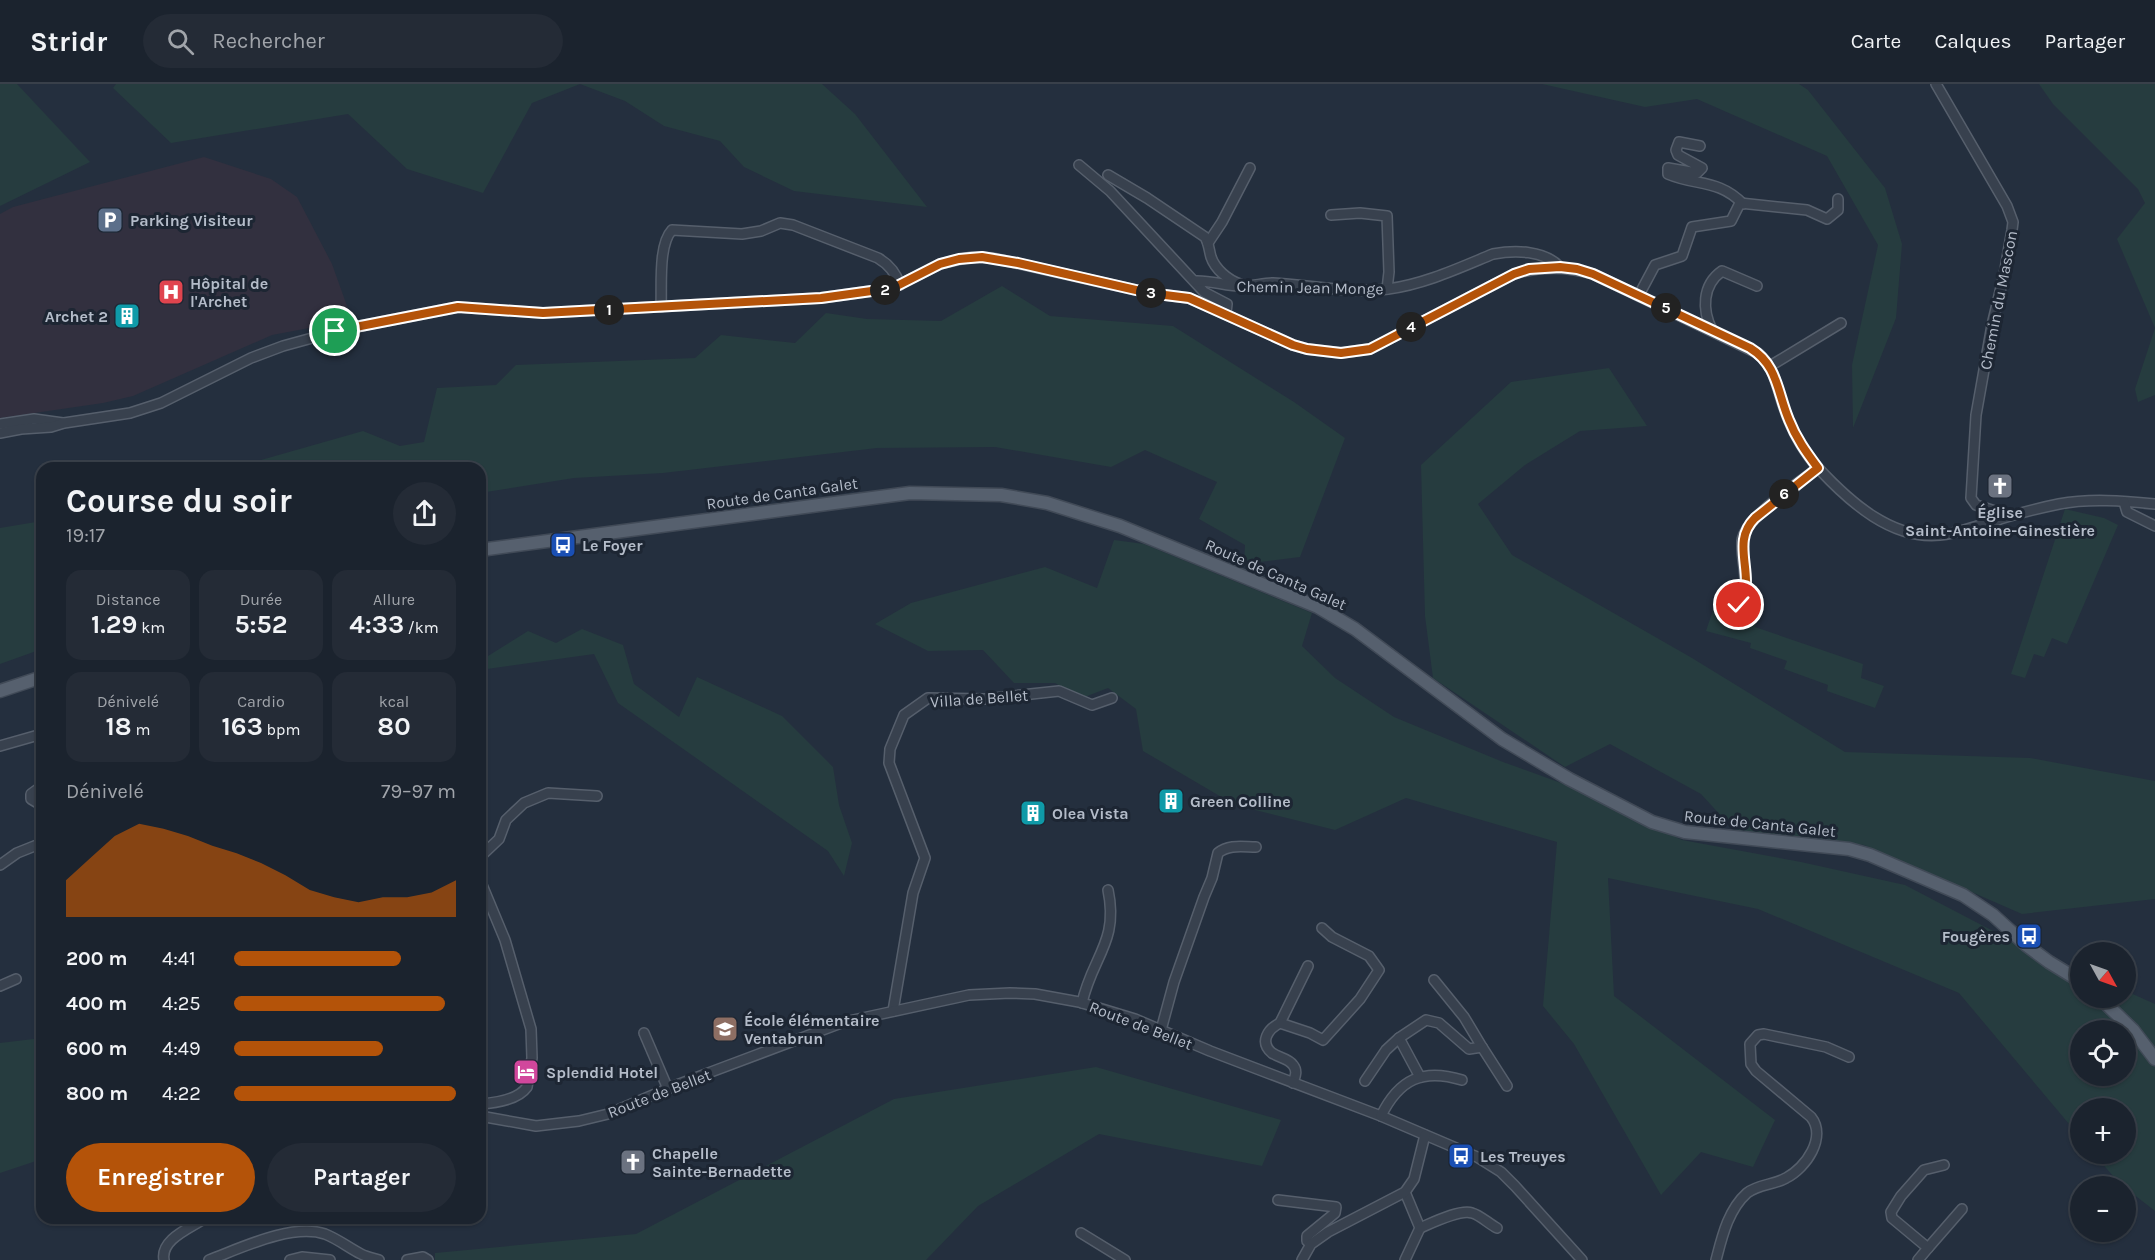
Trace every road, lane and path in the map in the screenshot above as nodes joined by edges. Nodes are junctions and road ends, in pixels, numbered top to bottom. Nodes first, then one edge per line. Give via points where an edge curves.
1 (1936, 84) edge
2 (1700, 146) dead end
3 (1079, 165) dead end
4 (1250, 168) dead end
5 (1108, 175) dead end
6 (1838, 199) dead end
7 (1743, 204) junction
8 (1331, 215) dead end
9 (1208, 243) junction
10 (1560, 267) junction
11 (1195, 281) junction
12 (900, 285) junction
13 (1245, 286) junction
14 (1757, 286) dead end
15 (1387, 289) junction
16 (1639, 296) junction
17 (661, 307) junction
18 (1226, 313) junction
19 (1841, 323) dead end
20 (1712, 330) junction
21 (1770, 366) junction
22 (0, 424) edge
23 (22, 424) junction
24 (0, 433) edge
25 (1818, 468) junction
26 (2124, 502) junction
27 (2139, 503) junction
28 (2155, 504) edge
29 (1998, 520) junction
30 (2152, 525) edge
31 (486, 549) edge
32 (1739, 605) dead end
33 (36, 679) edge
34 (0, 691) edge
35 (1112, 698) dead end
36 (36, 736) edge
37 (0, 746) edge
38 (36, 791) edge
39 (597, 796) dead end
40 (36, 801) edge
41 (36, 845) edge
42 (1256, 847) dead end
43 (486, 851) edge
44 (0, 865) edge
45 (1108, 890) dead end
46 (486, 903) edge
47 (1322, 928) dead end
48 (1308, 966) dead end
49 (2070, 975) edge
50 (16, 979) dead end
51 (1434, 980) dead end
52 (0, 986) edge
53 (1082, 1003) junction
54 (2110, 1008) edge
55 (893, 1011) junction
56 (1280, 1023) junction
57 (1161, 1030) junction
58 (644, 1033) dead end
59 (1399, 1038) junction
60 (1482, 1047) junction
61 (1849, 1057) dead end
62 (2155, 1059) edge
63 (1420, 1077) junction
64 (1462, 1080) dead end
65 (1365, 1081) dead end
66 (1293, 1083) junction
67 (1507, 1086) dead end
68 (668, 1089) junction
69 (486, 1103) edge
70 (1381, 1116) junction
71 (486, 1117) edge
72 (1425, 1135) junction
73 (1944, 1165) dead end
74 (1405, 1192) junction
75 (1278, 1200) dead end
76 (1962, 1209) dead end
77 (196, 1224) edge
78 (1420, 1228) junction
79 (1497, 1228) dead end
80 (1081, 1233) dead end
81 (1311, 1244) junction
82 (1928, 1248) junction
83 (164, 1260) edge
84 (209, 1260) edge
85 (290, 1260) edge
86 (330, 1260) edge
87 (379, 1260) edge
88 (407, 1260) edge
89 (428, 1260) edge
90 (1125, 1260) edge
91 (1302, 1260) edge
92 (1405, 1260) edge
93 (1582, 1260) edge
94 (1716, 1260) edge
95 (1918, 1260) edge

1 - 29 street, Chemin du Mascon via 2013,222 1976,415 1971,498 1976,505 1995,511
2 - 7 street via 1678,142 1676,150 1702,168 1696,173 1668,168 1668,174 1724,189
3 - 11 street via 1110,191
4 - 9 street
5 - 9 street via 1205,237
6 - 7 street via 1838,210 1827,219 1807,210
7 - 16 street via 1740,203 1731,221 1692,227 1682,256 1655,265
8 - 15 street via 1388,216
9 - 13 street via 1211,259 1222,273
10 - 15 street, Chemin Jean Monge via 1551,258 1503,252 1428,280
10 - 16 street via 1593,274
10 - 18 street via 1514,274 1370,349 1356,352 1293,345
11 - 13 street, Chemin Jean Monge
11 - 18 street via 1204,292 1227,304
12 - 17 street via 821,298
12 - 17 street via 888,264 878,258 793,225 780,223 742,234 672,230 663,245
12 - 18 street via 940,264 993,258 1149,293 1189,298
13 - 15 street, Chemin Jean Monge via 1271,283
14 - 20 street via 1722,271 1714,277 1704,309
16 - 20 street
17 - 23 street via 543,313 458,307 335,331 265,352 147,408 51,427
19 - 21 street
20 - 21 street via 1759,354
21 - 25 street via 1796,436
22 - 23 street
23 - 24 street
25 - 29 street via 1873,516 1906,532 1940,535
25 - 32 street via 1746,528 1742,540 1746,583
26 - 27 street
26 - 29 street via 2062,503
26 - 30 street via 2127,512
27 - 28 street
27 - 30 street via 2142,514
31 - 49 main road, Route de Canta Galet via 909,493 1001,495 1047,503 1120,526 1318,607 1355,629 1502,739 1652,822 1685,832 1849,849 1870,855 1970,899
33 - 34 main road
35 - 55 street, Villa de Bellet via 1092,705 1059,691 985,699 928,698 904,715 889,763 925,858 913,893
36 - 37 street
38 - 40 street via 31,799
39 - 43 street via 548,793 524,803 506,820 499,838
41 - 44 street
42 - 57 street via 1234,847 1218,853
45 - 53 street via 1110,931
46 - 69 street via 506,940 533,1047 524,1091
47 - 56 street via 1369,956 1379,970 1360,999 1323,1040
48 - 56 street
50 - 52 street
51 - 60 street
53 - 55 street, Route de Bellet via 1010,993 969,995
53 - 57 street, Route de Bellet
54 - 62 main road
55 - 68 street, Route de Bellet via 844,1022
56 - 66 street via 1272,1027 1266,1043 1270,1052 1294,1065
57 - 66 street, Route de Bellet
58 - 68 street
59 - 60 street via 1426,1020 1439,1023 1468,1049
59 - 63 street
59 - 65 street
60 - 67 street
61 - 94 street via 1826,1047 1764,1034 1750,1044 1751,1064 1756,1071 1811,1117 1817,1136 1795,1172 1756,1188 1743,1198 1725,1228
63 - 64 street via 1444,1074
63 - 70 street via 1403,1086
66 - 70 street, Route de Bellet
68 - 71 street, Route de Bellet via 608,1114 579,1121 536,1126
70 - 72 street, Route de Bellet
72 - 74 street via 1414,1179
72 - 93 street, Route de Bellet via 1501,1172
73 - 82 street via 1924,1170 1891,1212 1892,1218
74 - 78 street
74 - 81 street
75 - 81 street via 1336,1208 1335,1214 1308,1236
76 - 82 street
77 - 83 street via 168,1242
78 - 79 street via 1464,1213 1472,1213
78 - 92 street
80 - 90 street
81 - 91 street
82 - 95 street
84 - 87 street via 300,1231 323,1233
85 - 86 street
88 - 89 street

